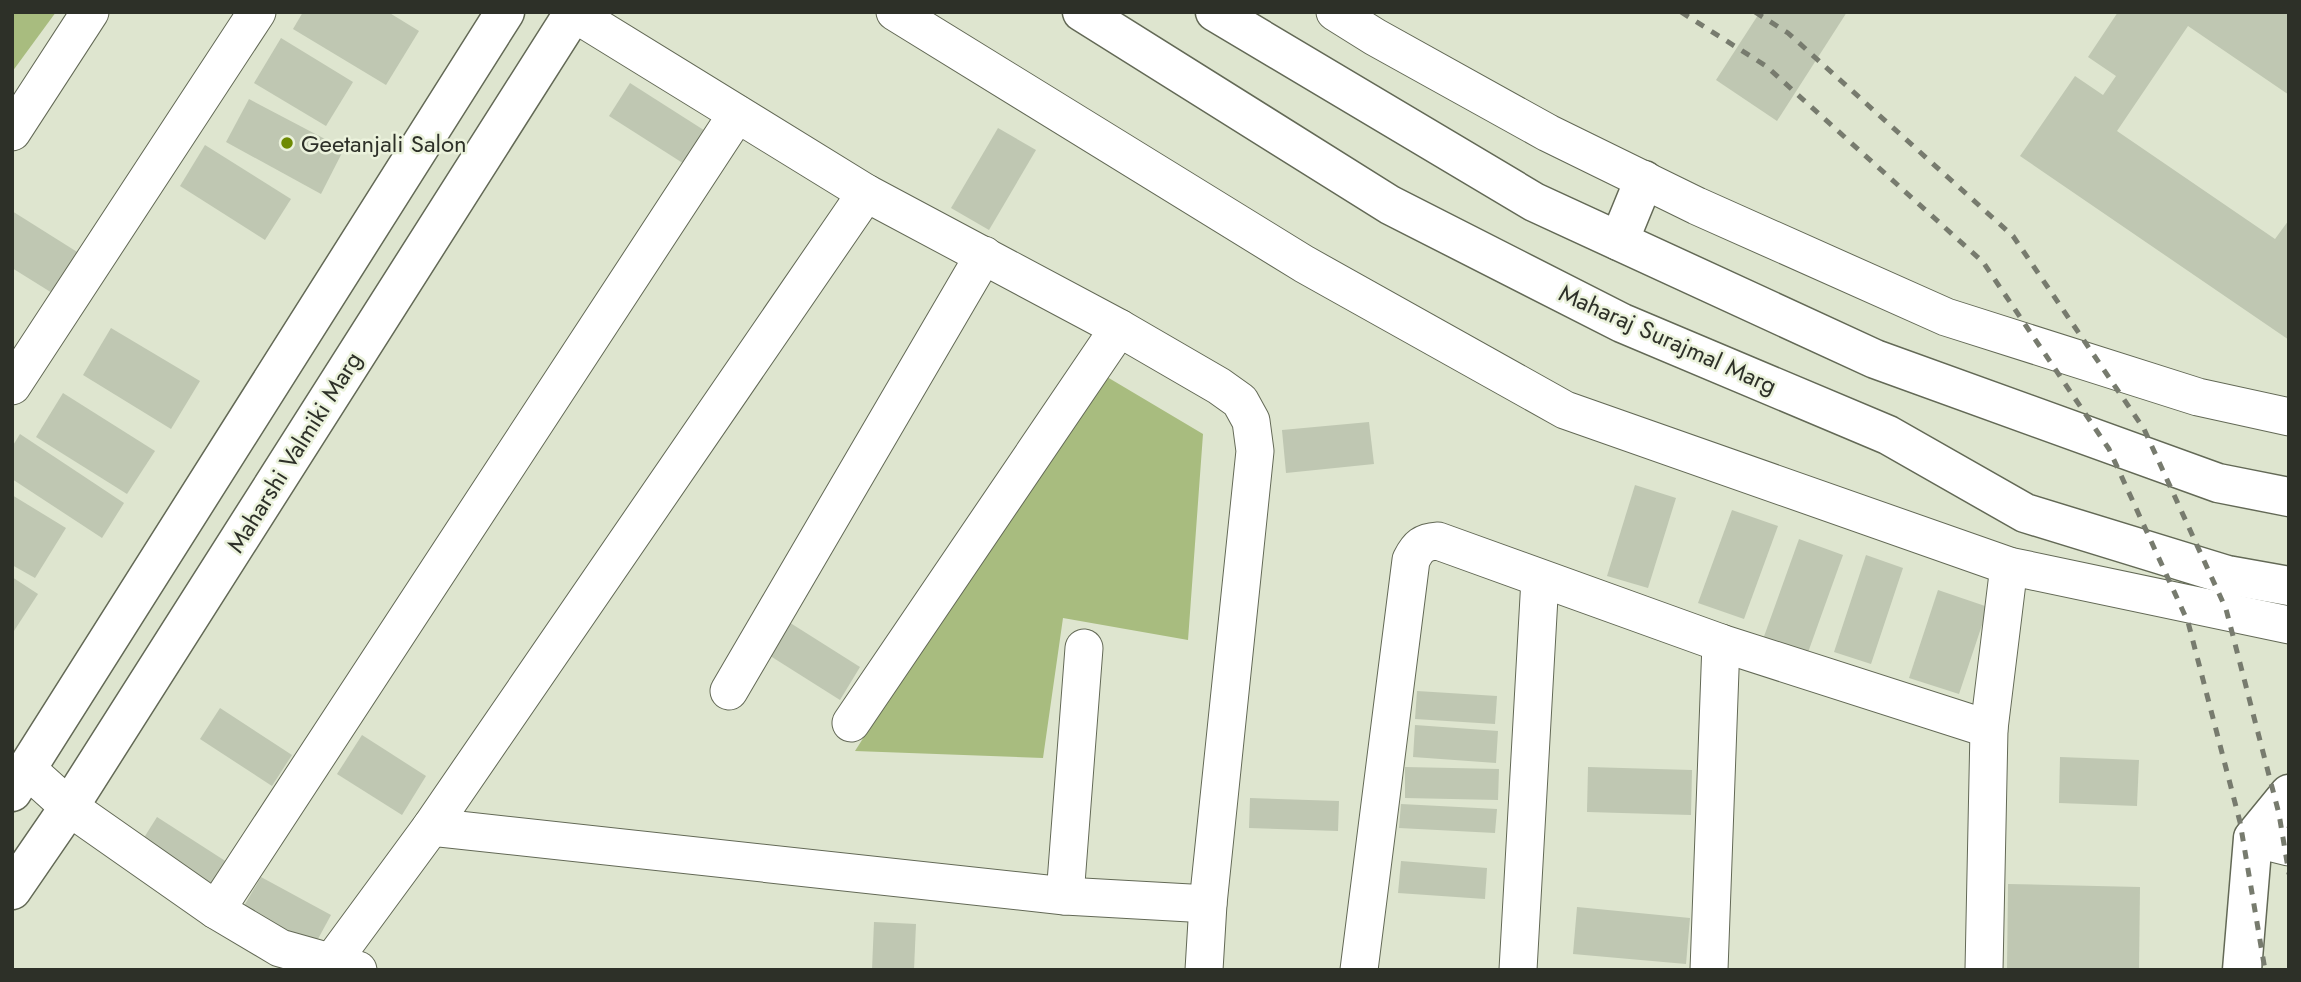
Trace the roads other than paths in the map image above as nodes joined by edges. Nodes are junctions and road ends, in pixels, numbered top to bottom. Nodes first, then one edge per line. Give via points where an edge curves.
1 (90, 12) edge
2 (257, 12) edge
3 (505, 12) edge
4 (573, 12) edge
5 (895, 12) edge
6 (1082, 12) edge
7 (1215, 12) edge
8 (1335, 12) edge
9 (737, 114) junction
10 (12, 132) edge
11 (1644, 180) junction
12 (866, 193) junction
13 (1619, 242) junction
14 (984, 254) junction
15 (1119, 328) junction
16 (12, 386) edge
17 (2289, 417) edge
18 (2289, 497) edge
19 (2009, 566) junction
20 (1540, 579) junction
21 (2289, 586) edge
22 (2289, 625) edge
23 (1721, 643) junction
24 (1084, 648) dead end
25 (729, 691) dead end
26 (851, 723) dead end
27 (1989, 729) junction
28 (20, 781) edge
29 (2289, 794) edge
30 (69, 807) junction
31 (431, 827) junction
32 (2253, 838) junction
33 (2289, 847) edge
34 (12, 891) edge
35 (1065, 896) junction
36 (1208, 904) junction
37 (216, 910) junction
38 (344, 966) edge
39 (1204, 970) edge
40 (1359, 970) edge
41 (1518, 970) edge
42 (1709, 970) edge
43 (1984, 970) edge
44 (2242, 970) edge

1 - 10 street
2 - 16 street
3 - 28 main road
4 - 9 street
4 - 30 main road, Maharshi Valmiki Marg
5 - 19 street via 1304,264 1565,410
6 - 21 main road, Maharaj Surajmal Marg via 1390,205 1622,323 1888,435 2025,513 2227,575
7 - 13 main road via 1534,202
8 - 11 street via 1548,133
9 - 12 street
9 - 37 street
11 - 13 main road
11 - 17 street via 1946,317 2197,397
12 - 14 street
12 - 31 street
13 - 18 main road via 1875,359 2218,483
14 - 15 street
14 - 25 street
15 - 26 street
15 - 36 street via 1219,386 1240,401 1251,421 1255,451
19 - 22 street
19 - 27 street
20 - 23 street
20 - 40 street via 1438,541 1426,542 1411,560
20 - 41 street
23 - 27 street
23 - 42 street
24 - 35 street
27 - 43 street
28 - 30 street
29 - 32 main road
30 - 34 main road, Maharshi Valmiki Marg
30 - 37 street
31 - 35 street
31 - 38 street
32 - 33 street
32 - 44 main road
35 - 36 street
36 - 39 street
37 - 38 street via 280,948

